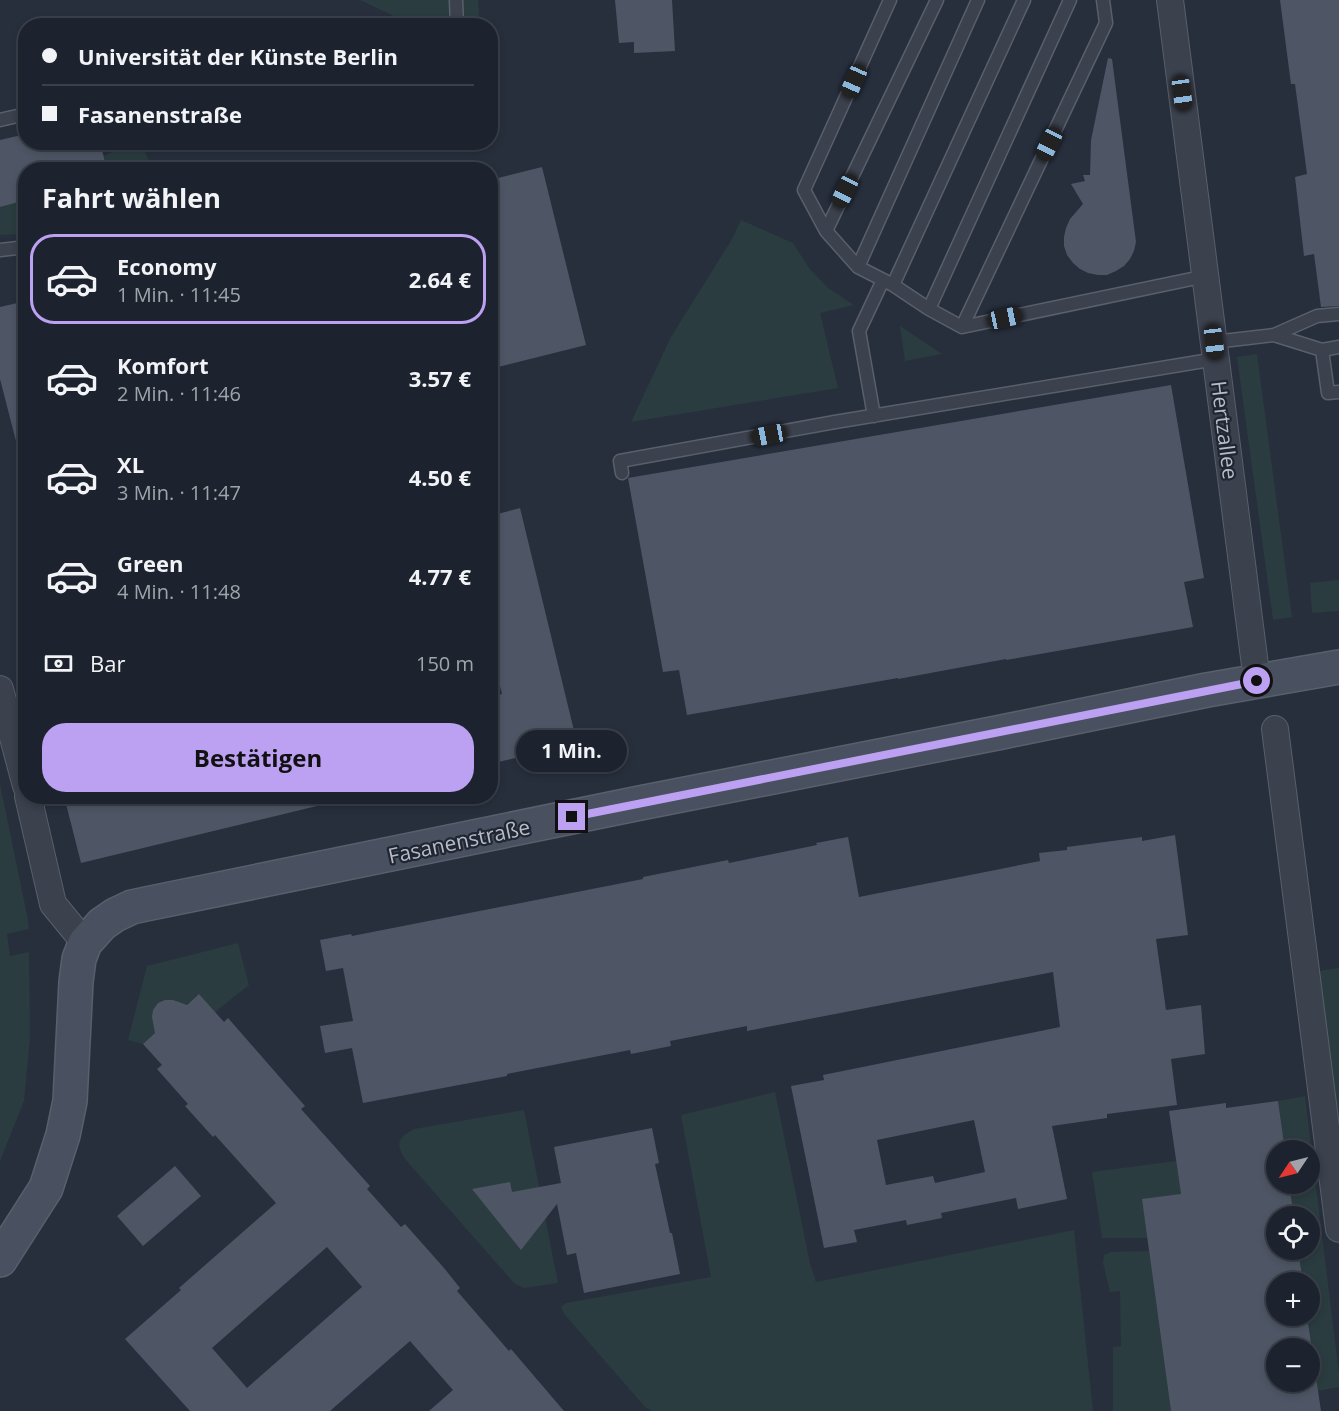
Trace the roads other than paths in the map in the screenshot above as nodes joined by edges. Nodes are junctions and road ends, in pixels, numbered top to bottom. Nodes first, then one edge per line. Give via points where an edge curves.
1 (456, 0) edge
2 (890, 0) edge
3 (937, 0) edge
4 (978, 0) edge
5 (1024, 0) edge
6 (1070, 0) edge
7 (1103, 0) edge
8 (1170, 0) edge
9 (457, 18) edge
10 (18, 116) edge
11 (0, 120) edge
12 (826, 231) junction
13 (18, 248) edge
14 (0, 250) edge
15 (858, 267) junction
16 (1206, 276) junction
17 (888, 283) junction
18 (929, 309) junction
19 (1339, 314) edge
20 (962, 327) junction
21 (1274, 334) junction
22 (1339, 347) edge
23 (1322, 350) junction
24 (1215, 351) junction
25 (1339, 392) edge
26 (874, 416) junction
27 (622, 473) dead end
28 (1339, 667) edge
29 (1257, 681) junction
30 (0, 689) edge
31 (1275, 729) dead end
32 (18, 756) edge
33 (30, 804) edge
34 (85, 943) junction
35 (1339, 1228) edge
36 (0, 1260) edge

1 - 9 lane
2 - 12 lane via 804,190
3 - 12 lane
4 - 15 lane
5 - 17 lane
6 - 18 lane
7 - 20 lane via 1106,23
8 - 16 street, Hertzallee
10 - 11 lane
12 - 15 lane
13 - 14 lane
15 - 17 lane
16 - 20 lane
16 - 24 street, Hertzallee
17 - 18 lane
17 - 26 lane via 859,331
18 - 20 lane
19 - 21 lane via 1317,316
21 - 23 lane
21 - 24 lane
22 - 23 lane
23 - 25 lane via 1328,393
24 - 26 lane
24 - 29 street, Hertzallee
26 - 27 lane via 620,462
28 - 29 street, Fasanenstraße
29 - 34 street, Fasanenstraße via 132,908 102,924
30 - 32 street
31 - 35 street
33 - 34 street via 53,904
34 - 36 street via 76,982 70,1101 63,1136 46,1188

